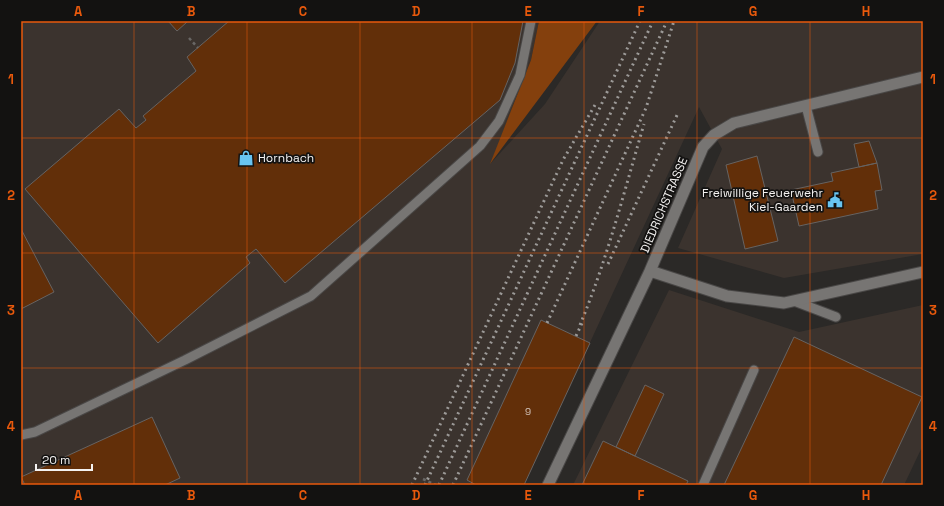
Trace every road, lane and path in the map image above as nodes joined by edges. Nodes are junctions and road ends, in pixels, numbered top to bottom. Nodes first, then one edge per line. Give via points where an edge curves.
1 (531, 21) edge
2 (189, 38) dead end
3 (198, 48) dead end
4 (923, 77) edge
5 (806, 106) junction
6 (818, 152) dead end
7 (650, 270) junction
8 (923, 272) edge
9 (794, 301) junction
10 (836, 317) dead end
11 (754, 370) dead end
12 (21, 436) edge
13 (423, 479) dead end
14 (436, 485) edge
15 (548, 485) edge
16 (703, 485) edge

1 - 12 lane via 520,75 499,121 480,146 311,296 185,360 35,432
2 - 3 path
4 - 5 street, DIEDRICHSTRASSE
5 - 6 lane
5 - 7 street, DIEDRICHSTRASSE via 734,123 714,135 703,147
7 - 9 street via 727,296 784,303
7 - 15 street, DIEDRICHSTRASSE
8 - 9 street
9 - 10 lane
11 - 16 lane
13 - 14 path

